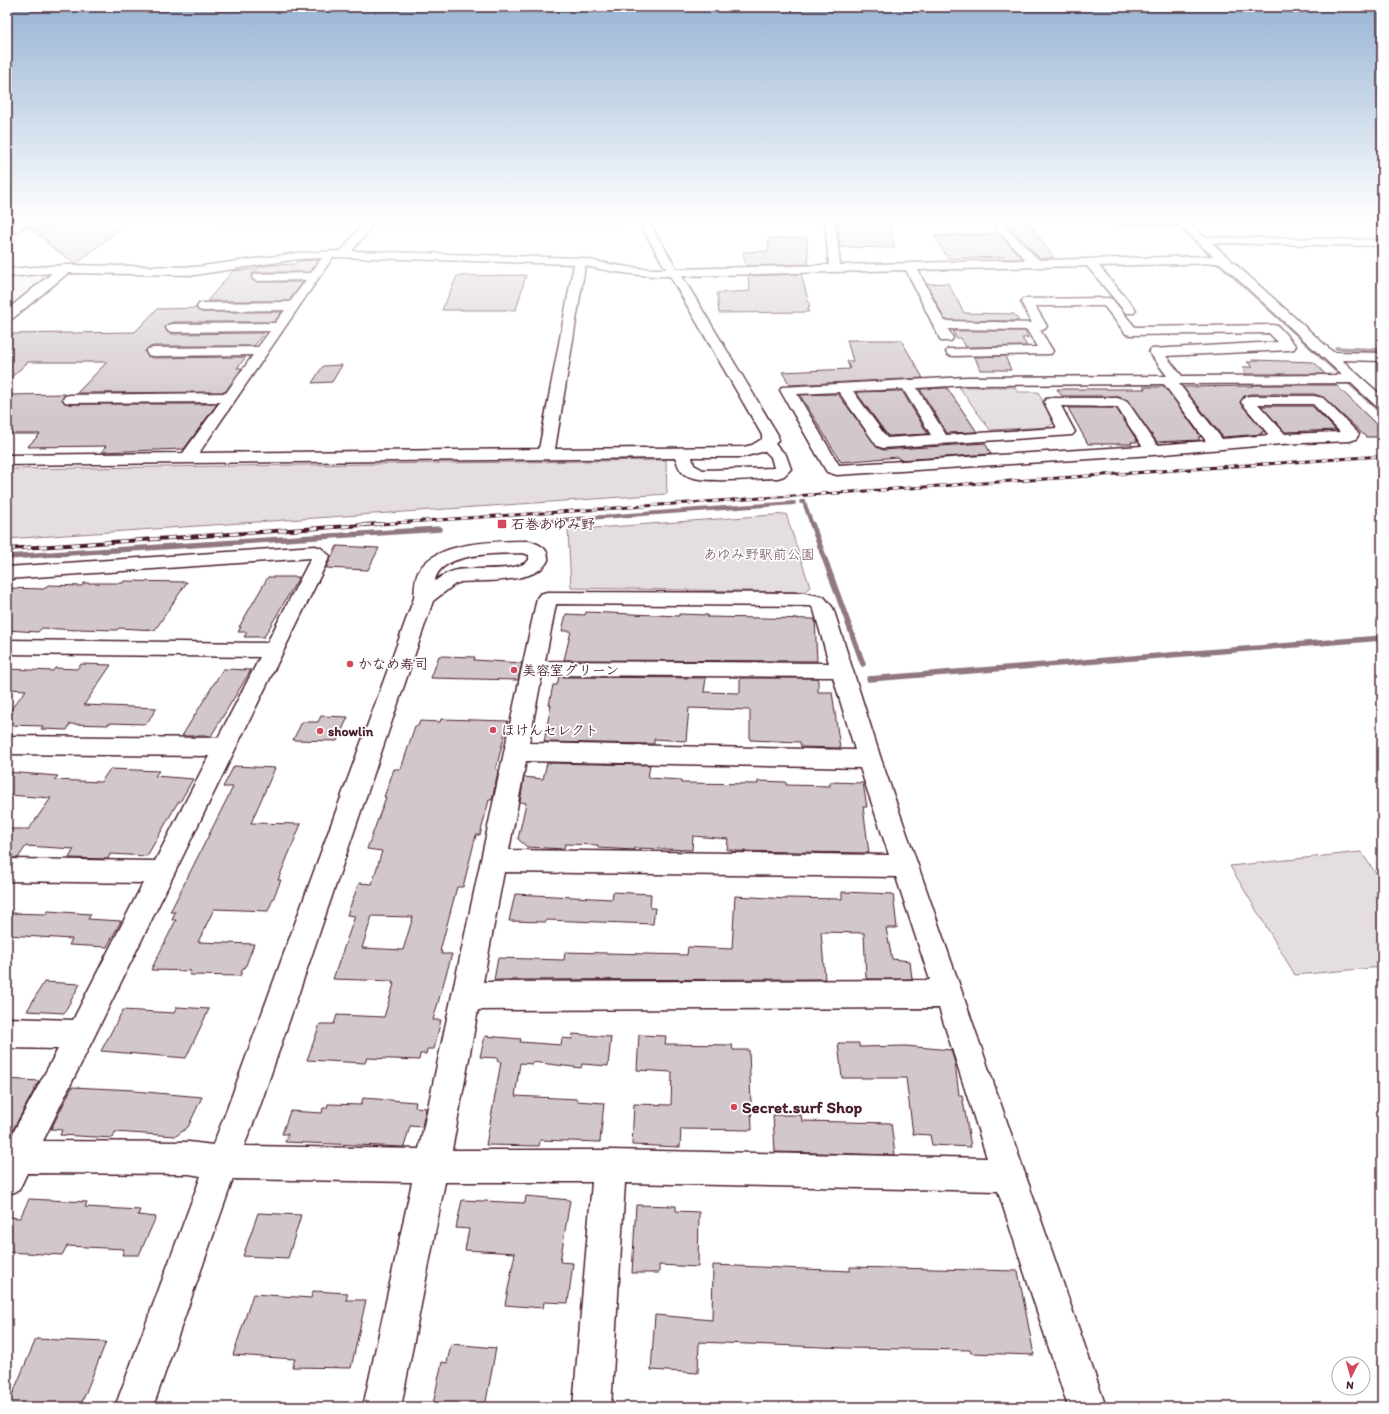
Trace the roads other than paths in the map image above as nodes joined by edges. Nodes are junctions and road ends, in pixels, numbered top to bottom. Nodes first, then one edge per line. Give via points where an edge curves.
1 (45, 285) edge
2 (309, 285) edge
3 (576, 285) edge
4 (680, 285) edge
5 (919, 285) edge
6 (1109, 285) edge
7 (1252, 285) edge
8 (294, 306) junction
9 (203, 307) dead end
10 (7, 316) edge
11 (939, 325) junction
12 (1142, 325) dead end
13 (278, 327) junction
14 (1032, 327) junction
15 (173, 328) dead end
16 (262, 351) junction
17 (152, 352) dead end
18 (953, 352) junction
19 (1330, 356) junction
20 (1382, 357) edge
21 (1355, 379) junction
22 (1173, 380) junction
23 (966, 381) junction
24 (907, 384) junction
25 (843, 387) junction
26 (230, 397) junction
27 (70, 399) dead end
28 (1382, 404) edge
29 (941, 439) junction
30 (1281, 439) junction
31 (1217, 444) junction
32 (766, 445) junction
33 (1153, 450) junction
34 (683, 452) junction
35 (546, 454) junction
36 (188, 458) junction
37 (7, 460) edge
38 (433, 565) junction
39 (7, 573) edge
40 (451, 578) junction
41 (424, 598) junction
42 (7, 647) edge
43 (275, 650) junction
44 (533, 668) junction
45 (841, 670) junction
46 (7, 745) edge
47 (226, 747) junction
48 (516, 752) junction
49 (869, 759) junction
50 (493, 861) junction
51 (904, 866) junction
52 (7, 870) edge
53 (163, 872) junction
54 (949, 994) junction
55 (466, 996) junction
56 (7, 1033) edge
57 (82, 1035) junction
58 (222, 1162) junction
59 (432, 1166) junction
60 (610, 1166) junction
61 (12, 1167) edge
62 (1010, 1175) junction
63 (134, 1407) edge
64 (382, 1407) edge
65 (592, 1407) edge
66 (1087, 1407) edge

1 - 10 street
2 - 8 street
3 - 35 street
4 - 32 street via 770,434 770,440
5 - 11 street
6 - 12 street
7 - 19 street
8 - 9 street
8 - 13 street
11 - 14 street
11 - 18 street
13 - 15 street
13 - 16 street
14 - 18 street via 1046,351
14 - 22 street via 1040,326 1027,302 1108,302 1131,331 1273,329 1289,346 1156,352
16 - 17 street
16 - 26 street
18 - 23 street
19 - 20 street
19 - 21 street
21 - 22 street
21 - 28 street
22 - 23 street
22 - 31 street
23 - 24 street
24 - 25 street
24 - 29 street
25 - 29 street via 883,443
25 - 33 street via 787,390 833,469 837,470
26 - 27 street
26 - 36 street
29 - 33 street via 1067,432 1051,402 1117,402 1122,404
30 - 30 street via 1350,436 1351,434 1318,401 1250,400 1248,402
30 - 31 street
31 - 33 street
32 - 34 street via 758,450 743,452
32 - 34 street via 777,452 780,458 783,469 778,473 702,475 686,468
34 - 35 street
35 - 36 street
36 - 37 street
38 - 40 street via 444,576
38 - 40 street via 445,556 463,552 523,547 534,549 539,555 534,566 521,572
38 - 41 street via 426,578
39 - 43 street via 315,552 322,556
40 - 41 street
41 - 58 street
42 - 43 street
43 - 47 street
44 - 45 street
44 - 45 street via 547,598 804,599 817,601 823,608
44 - 48 street
45 - 49 street
46 - 47 street
47 - 53 street
48 - 49 street
48 - 50 street
49 - 51 street
50 - 51 street
50 - 55 street
51 - 54 street
52 - 53 street
53 - 57 street
54 - 55 street
54 - 62 street
55 - 59 street
56 - 57 street
57 - 61 street
58 - 59 street
58 - 61 street via 189,1158
58 - 63 street
59 - 60 street
59 - 64 street
60 - 62 street
60 - 65 street
62 - 66 street

